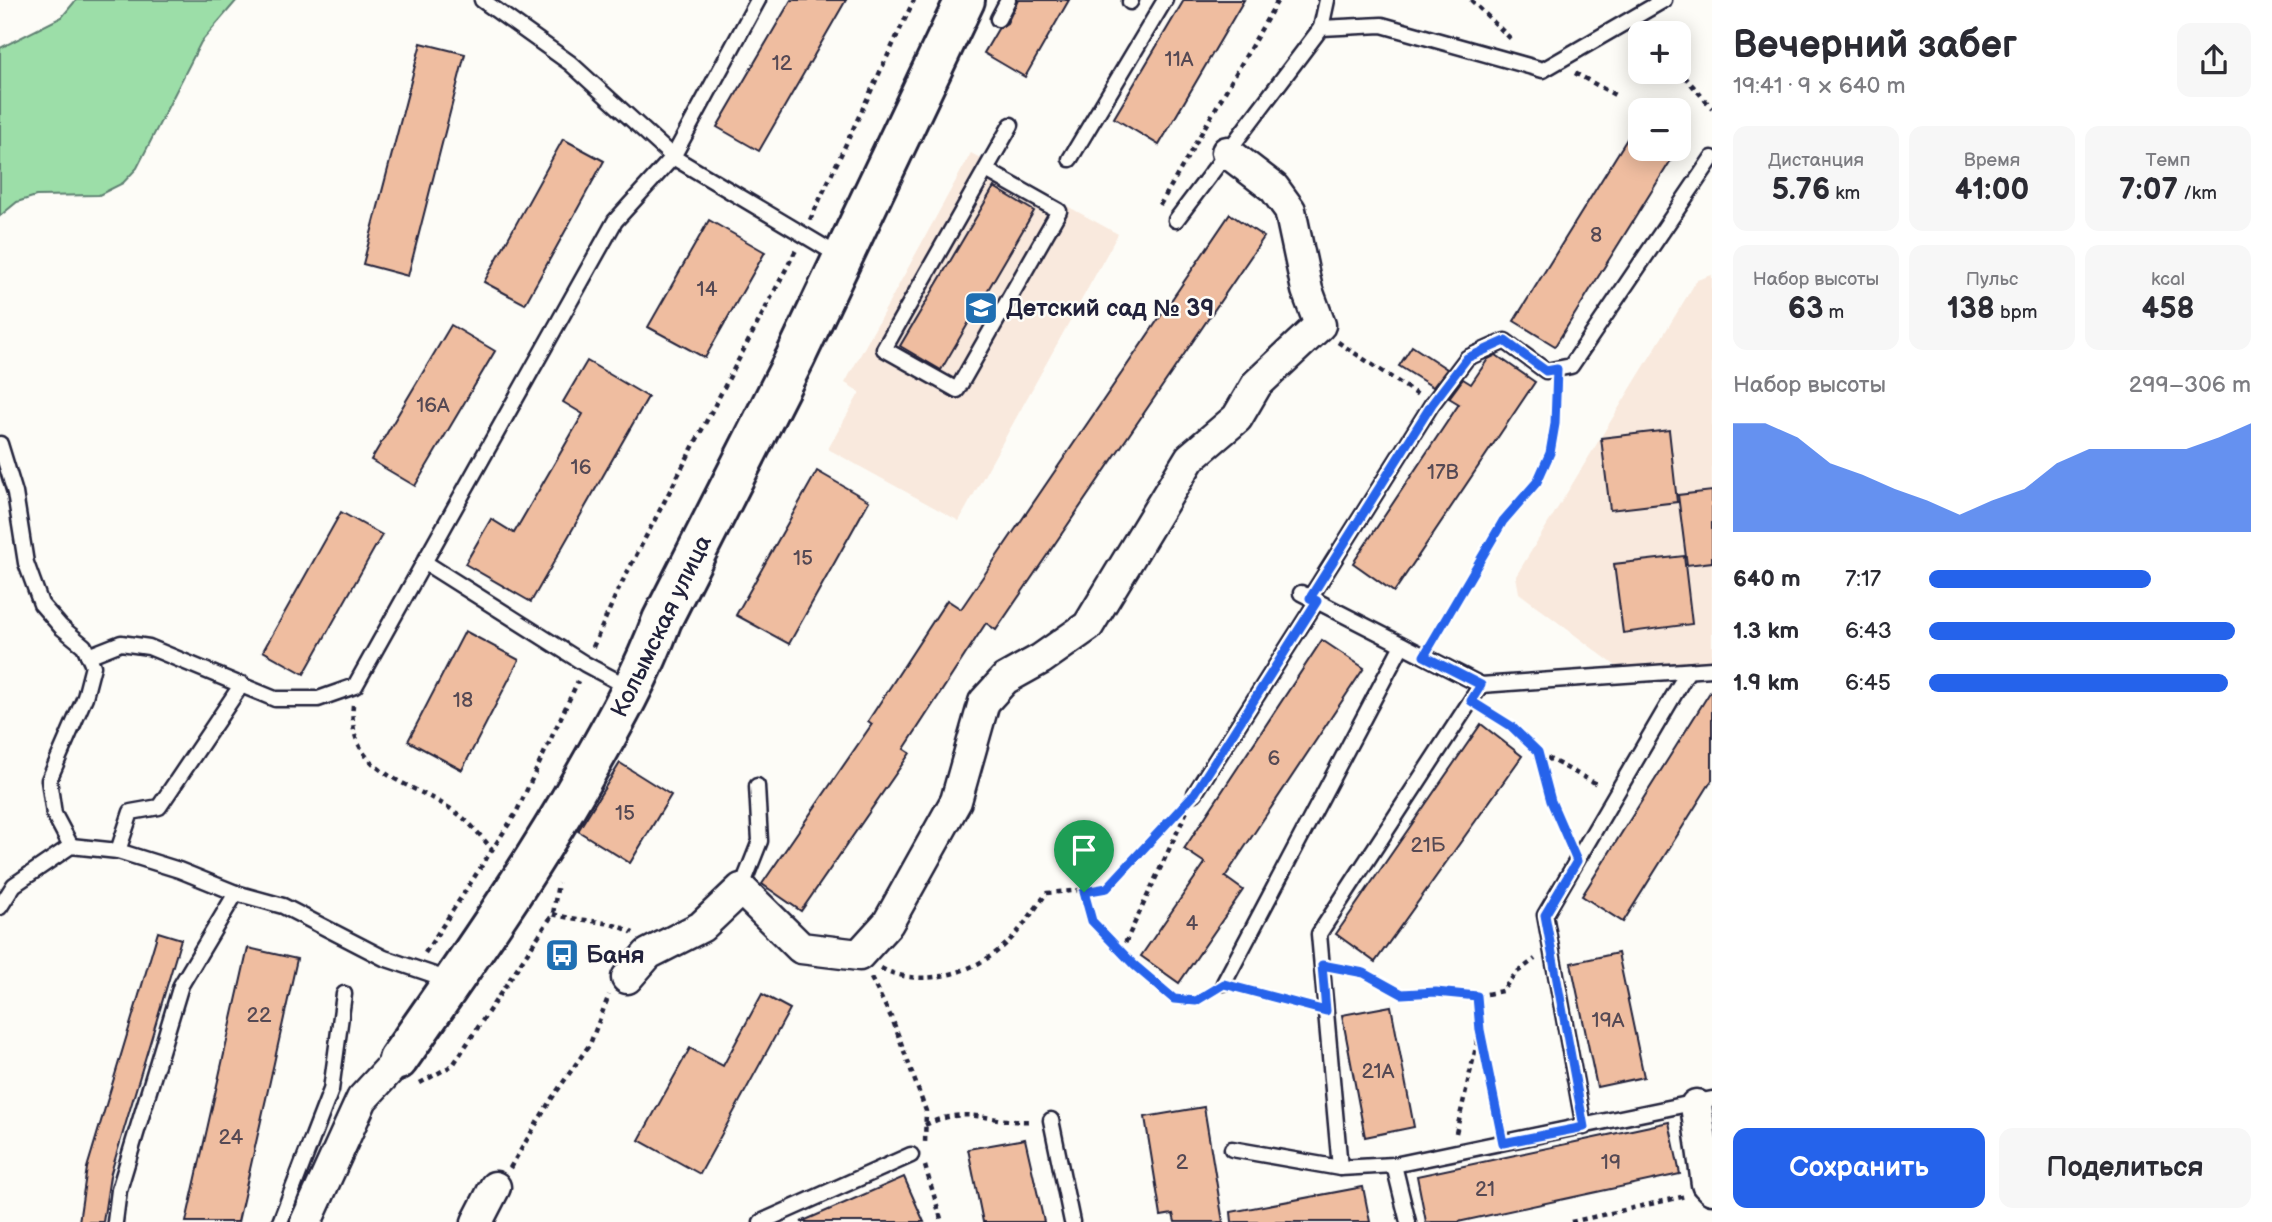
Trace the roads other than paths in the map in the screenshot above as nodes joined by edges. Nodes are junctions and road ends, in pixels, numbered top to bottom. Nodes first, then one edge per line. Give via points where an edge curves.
1 (482, 0) edge
2 (758, 0) edge
3 (965, 0) edge
4 (1008, 0) edge
5 (1165, 0) edge
6 (1327, 0) edge
7 (1664, 0) edge
8 (998, 19) dead end
9 (1321, 28) junction
10 (1012, 125) dead end
11 (1227, 152) junction
12 (673, 157) junction
13 (1712, 158) edge
14 (1070, 159) dead end
15 (986, 170) junction
16 (1176, 220) dead end
17 (842, 257) junction
18 (0, 444) edge
19 (424, 562) junction
20 (1309, 598) junction
21 (1402, 645) junction
22 (89, 656) junction
23 (1712, 669) edge
24 (1689, 671) junction
25 (242, 684) junction
26 (1481, 685) junction
27 (631, 688) junction
28 (757, 786) dead end
29 (1195, 793) road end
30 (71, 846) junction
31 (118, 851) junction
32 (741, 889) junction
33 (236, 893) junction
34 (0, 906) edge
35 (627, 978) road end
36 (454, 981) junction
37 (1224, 984) road end
38 (344, 994) dead end
39 (398, 1060) joint
40 (1704, 1102) edge
41 (1051, 1120) road end
42 (1584, 1127) junction
43 (1232, 1149) dead end
44 (918, 1153) road end
45 (1394, 1165) junction
46 (1340, 1168) junction
47 (495, 1187) road end
48 (1706, 1191) edge
49 (115, 1222) edge
50 (280, 1222) edge
51 (306, 1222) edge
52 (477, 1222) edge
53 (761, 1222) edge
54 (1072, 1222) edge
55 (1408, 1222) edge

1 - 12 lane via 570,63
2 - 12 lane
3 - 17 street, Колымская улица
4 - 8 lane
5 - 14 lane
6 - 9 lane
7 - 9 lane via 1550,66 1382,25
9 - 11 lane
10 - 15 lane
11 - 16 lane
11 - 32 street via 1274,188 1290,210 1307,290 1320,325 1256,384 1237,418 1190,458 1088,626 1005,679 984,702 956,801 888,923 859,955 801,948
12 - 17 lane
12 - 19 lane via 615,221
13 - 20 lane via 1572,366 1546,371 1505,341 1467,358 1432,404
15 - 15 lane via 884,349 957,390 1059,211
17 - 27 street, Колымская улица
18 - 22 lane via 15,493 26,563 41,604
19 - 25 lane via 355,686 318,699 275,699
19 - 27 lane
20 - 21 lane
20 - 29 lane
21 - 26 lane
21 - 37 lane
22 - 25 lane via 121,643 149,647
22 - 30 lane via 93,666 85,697 49,780 54,814
23 - 24 lane
24 - 26 lane
24 - 42 lane via 1545,915
25 - 31 lane via 159,807 131,813
26 - 46 lane via 1319,934
27 - 36 street, Колымская улица via 526,877
28 - 32 lane via 760,841
30 - 31 lane
30 - 34 lane via 14,885
31 - 33 lane
32 - 35 street via 701,927 648,954
33 - 36 lane via 283,906 384,958
33 - 49 lane via 181,985 119,1190
36 - 39 street, Колымская улица
38 - 50 lane via 331,1090
39 - 51 street, Колымская улица via 362,1099
40 - 42 lane
40 - 48 street
41 - 54 lane
42 - 45 lane
43 - 46 lane
44 - 53 lane
45 - 46 lane
45 - 55 lane
47 - 52 street

